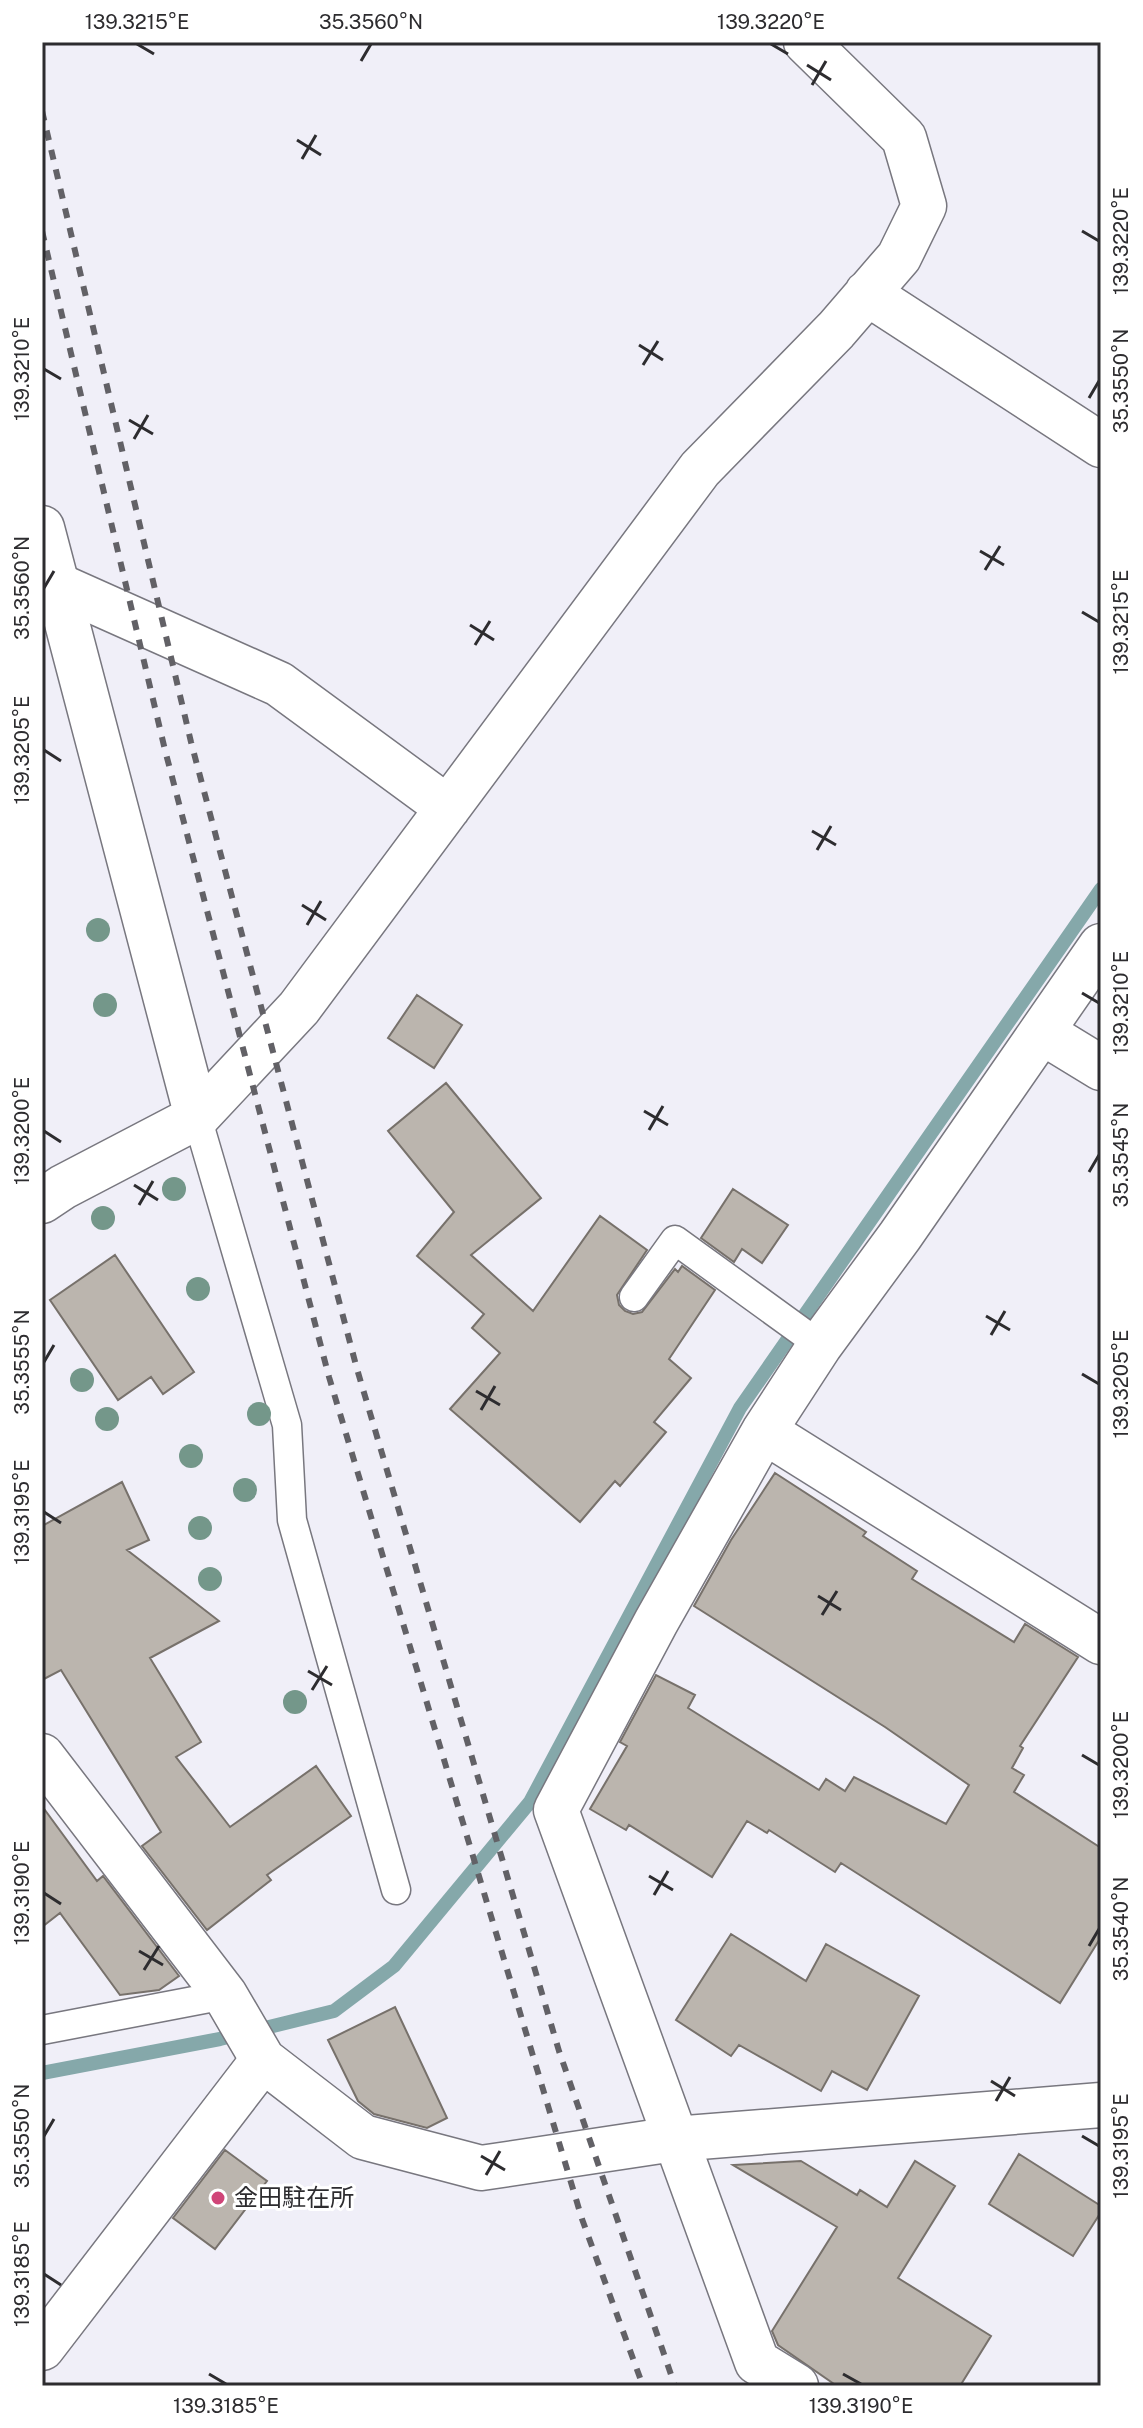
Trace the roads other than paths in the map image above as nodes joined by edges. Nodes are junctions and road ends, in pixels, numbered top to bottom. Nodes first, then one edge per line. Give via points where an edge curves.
1 (806, 42) edge
2 (867, 293) junction
3 (1101, 445) edge
4 (42, 528) edge
5 (55, 584) junction
6 (448, 808) junction
7 (1101, 946) edge
8 (1042, 1032) junction
9 (1101, 1068) edge
10 (197, 1117) junction
11 (42, 1201) edge
12 (634, 1297) dead end
13 (820, 1345) junction
14 (764, 1431) junction
15 (1101, 1642) edge
16 (42, 1756) edge
17 (396, 1890) dead end
18 (225, 1995) junction
19 (42, 2030) edge
20 (263, 2060) junction
21 (1101, 2105) edge
22 (674, 2139) junction
23 (42, 2348) edge
24 (762, 2374) edge
25 (796, 2386) edge

1 - 2 street via 904,138 924,206 899,257
2 - 3 street
2 - 6 street via 700,469
4 - 5 street
5 - 6 street via 279,684
5 - 10 street
6 - 10 street via 299,1008
7 - 8 street
8 - 9 street
8 - 13 street
10 - 11 street
10 - 17 lane via 287,1425 292,1520
12 - 13 lane via 675,1240
13 - 14 street
14 - 15 street
14 - 22 street via 556,1810
16 - 18 street
18 - 19 lane
18 - 20 street
20 - 22 street via 363,2137 481,2168
20 - 23 street
21 - 22 street
22 - 24 street
24 - 25 street

